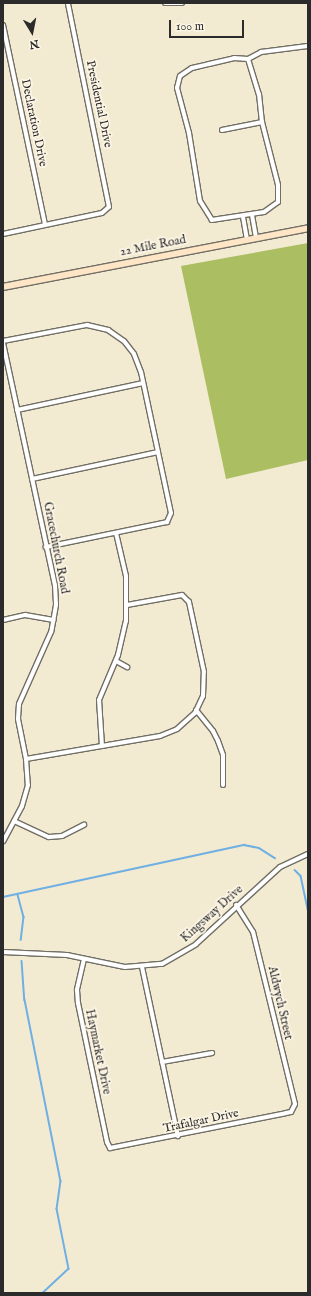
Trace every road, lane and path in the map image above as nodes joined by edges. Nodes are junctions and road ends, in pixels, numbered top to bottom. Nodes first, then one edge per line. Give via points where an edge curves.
1 (68, 3) edge
2 (165, 3) edge
3 (182, 3) edge
4 (3, 25) edge
5 (308, 46) edge
6 (248, 59) junction
7 (262, 122) junction
8 (222, 130) dead end
9 (252, 215) junction
10 (243, 216) junction
11 (45, 225) junction
12 (308, 228) edge
13 (3, 234) edge
14 (256, 237) junction
15 (247, 239) junction
16 (3, 287) edge
17 (3, 342) edge
18 (143, 383) junction
19 (17, 410) junction
20 (158, 452) junction
21 (32, 479) junction
22 (116, 533) junction
23 (46, 547) junction
24 (127, 605) junction
25 (3, 620) edge
26 (54, 620) junction
27 (116, 661) junction
28 (127, 667) dead end
29 (196, 710) junction
30 (102, 746) junction
31 (26, 759) junction
32 (223, 784) dead end
33 (14, 821) junction
34 (84, 825) dead end
35 (3, 841) edge
36 (308, 854) edge
37 (236, 906) junction
38 (3, 952) edge
39 (84, 959) junction
40 (142, 968) junction
41 (212, 1052) dead end
42 (162, 1062) junction
43 (294, 1108) joint
44 (178, 1136) junction
45 (110, 1148) joint

1 - 11 street, Presidential Drive via 110,204 108,210
2 - 3 street
4 - 11 street, Declaration Drive
5 - 6 street via 261,52
6 - 7 street via 259,94
6 - 10 street via 234,58 192,68 180,76 177,88 189,133 200,201 208,217 217,220
7 - 8 street
7 - 9 street via 278,185 278,202 270,209
9 - 10 street
9 - 14 street
10 - 15 street
11 - 13 street
12 - 14 street, 22 Mile Road
14 - 15 street, 22 Mile Road
15 - 16 street, 22 Mile Road
17 - 18 street via 77,325 103,328 131,348
17 - 19 street, Gracechurch Road
18 - 19 street
18 - 20 street
19 - 21 street, Gracechurch Road
20 - 21 street
20 - 22 street via 171,513 168,522
21 - 23 street, Gracechurch Road
22 - 23 street
22 - 24 street via 126,576
23 - 26 street, Gracechurch Road via 56,592
24 - 27 street via 125,629
24 - 29 street via 174,596 186,597 204,672 205,686
25 - 26 street via 24,615
26 - 31 street, Gracechurch Road via 19,704 18,719
27 - 28 street
27 - 30 street via 99,700
29 - 30 street via 181,727 165,734
29 - 32 street via 213,731 223,754
30 - 31 street
31 - 33 street, Gracechurch Road via 28,784 22,806
33 - 34 street via 49,837 62,836
33 - 35 street, Gracechurch Road
36 - 37 street, Kingsway Drive via 280,867
37 - 40 street, Kingsway Drive via 188,950 168,961
37 - 43 street, Aldwych Street via 253,932
38 - 39 street, Kingsway Drive via 40,953
39 - 40 street, Kingsway Drive via 125,968
39 - 45 street, Haymarket Drive via 77,990 78,1003
40 - 42 street
41 - 42 street
42 - 44 street
43 - 44 street, Trafalgar Drive via 286,1113
44 - 45 street, Trafalgar Drive

